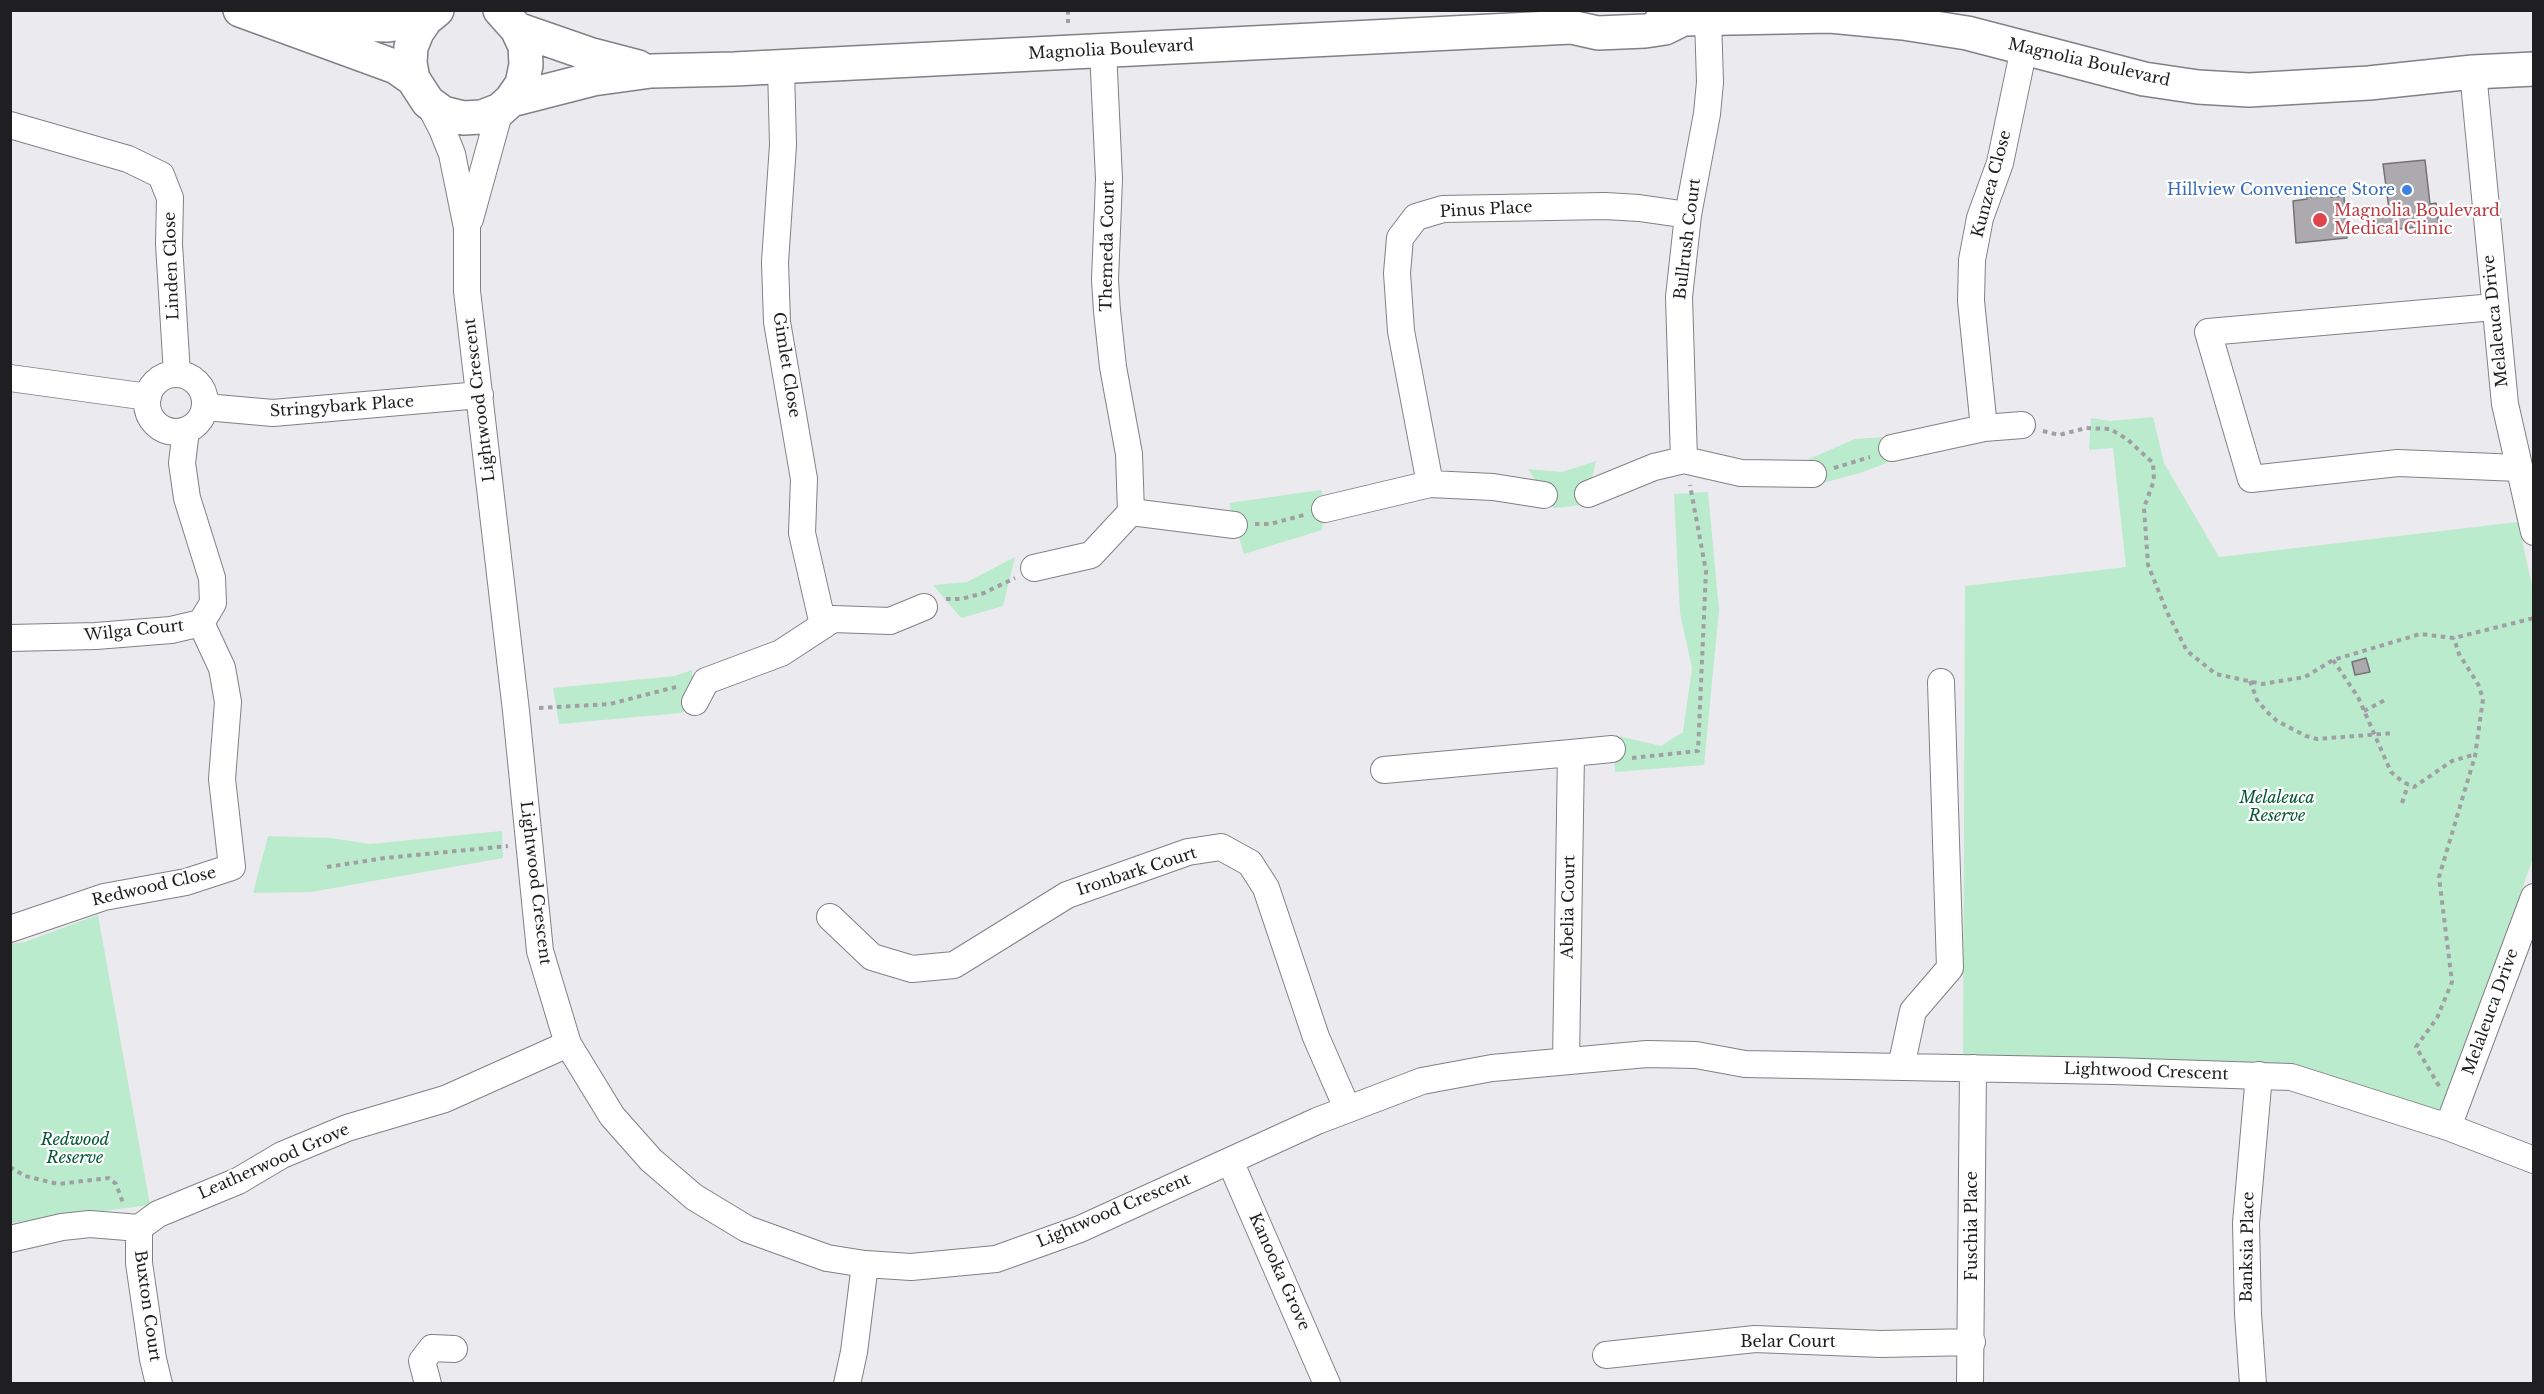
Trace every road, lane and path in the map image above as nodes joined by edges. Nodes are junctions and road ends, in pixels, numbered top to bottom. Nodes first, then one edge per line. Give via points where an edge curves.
1 (1068, 10) edge
2 (247, 13) edge
3 (432, 15) edge
4 (504, 15) edge
5 (1695, 19) junction
6 (1553, 22) edge
7 (1068, 23) dead end
8 (2024, 48) junction
9 (1103, 50) junction
10 (781, 67) junction
11 (2534, 69) edge
12 (651, 71) junction
13 (2473, 72) junction
14 (420, 90) junction
15 (505, 105) junction
16 (10, 125) edge
17 (1688, 214) junction
18 (467, 228) junction
19 (2494, 307) junction
20 (177, 374) junction
21 (10, 378) edge
22 (480, 395) junction
23 (148, 397) junction
24 (205, 407) junction
25 (2022, 425) joint
26 (1984, 428) junction
27 (186, 430) junction
28 (1892, 448) joint
29 (1684, 460) junction
30 (2519, 468) junction
31 (1814, 474) joint
32 (1430, 484) junction
33 (1588, 494) dead end
34 (1544, 495) dead end
35 (1325, 509) joint
36 (1131, 512) junction
37 (1234, 525) joint
38 (2534, 532) edge
39 (1034, 568) joint
40 (924, 606) joint
41 (2534, 618) edge
42 (201, 623) junction
43 (823, 624) junction
44 (10, 638) edge
45 (2454, 638) junction
46 (2333, 660) junction
47 (2250, 681) junction
48 (1941, 682) dead end
49 (700, 692) joint
50 (2385, 700) dead end
51 (538, 708) dead end
52 (2364, 711) junction
53 (2394, 733) dead end
54 (2375, 736) junction
55 (1612, 749) joint
56 (1571, 753) junction
57 (2476, 754) junction
58 (1384, 770) dead end
59 (2408, 785) junction
60 (2402, 803) dead end
61 (528, 846) junction
62 (327, 867) dead end
63 (2534, 897) edge
64 (830, 917) dead end
65 (10, 929) edge
66 (568, 1044) junction
67 (1574, 1061) junction
68 (1901, 1067) junction
69 (1973, 1068) junction
70 (2259, 1075) junction
71 (2443, 1090) dead end
72 (1347, 1108) junction
73 (2448, 1127) junction
74 (2534, 1160) edge
75 (1230, 1161) junction
76 (10, 1167) edge
77 (118, 1189) dead end
78 (139, 1228) junction
79 (10, 1239) edge
80 (865, 1264) junction
81 (1972, 1342) junction
82 (454, 1349) dead end
83 (1606, 1355) dead end
84 (159, 1383) edge
85 (428, 1383) edge
86 (847, 1383) edge
87 (1328, 1383) edge
88 (1970, 1383) edge
89 (2253, 1383) edge

1 - 7 path
2 - 3 street via 338,24 388,25
2 - 14 street via 396,67
3 - 14 street via 417,32 411,47 410,63
4 - 12 street, Magnolia Boulevard via 592,55
4 - 15 street via 525,46 526,65 522,84
5 - 6 street, Magnolia Boulevard via 1645,31 1598,33
5 - 8 street, Magnolia Boulevard via 1830,16 1968,33
5 - 17 street, Bullrush Court via 1710,82
6 - 9 street, Magnolia Boulevard
8 - 13 street, Magnolia Boulevard via 2144,79 2248,90
8 - 26 street, Kunzea Close via 2000,163 1980,218 1972,260 1971,301
9 - 10 street, Magnolia Boulevard
9 - 36 street, Themeda Court via 1109,179 1105,280 1113,367 1129,454
10 - 12 street, Magnolia Boulevard
10 - 43 street, Gimlet Close via 783,145 775,262 777,322 804,479 802,533
11 - 13 street, Magnolia Boulevard
12 - 15 street, Magnolia Boulevard via 593,79
13 - 19 street, Melaleuca Drive
14 - 15 street, Magnolia Boulevard via 444,113 463,118 482,117
14 - 18 street, Lightwood Crescent via 452,154
15 - 18 street, Lightwood Crescent
16 - 20 street, Linden Close via 128,159 161,175 170,198
17 - 29 street, Bullrush Court via 1678,297
17 - 32 street, Pinus Place via 1605,206 1443,210 1416,217 1400,238 1397,273 1401,331
18 - 22 street, Lightwood Crescent via 467,291
19 - 30 street, Melaleuca Drive via 2505,404
19 - 30 street via 2208,332 2251,479 2398,463
20 - 23 street via 158,380
20 - 24 street via 186,375 201,388
21 - 23 street
22 - 24 street, Stringybark Place via 273,413
22 - 61 street, Lightwood Crescent
23 - 27 street via 148,408 158,425 167,430
24 - 27 street via 195,425
25 - 26 street
25 - 47 path via 2059,435 2086,428 2110,429 2153,463 2154,480 2144,508 2148,565 2166,612 2187,651 2216,674
26 - 28 street
27 - 42 street, Wilga Court via 182,464 187,498 212,578 213,603
28 - 31 path
29 - 31 street via 1741,473
29 - 33 street via 1654,467
29 - 55 path via 1706,571 1698,751 1631,758
30 - 38 street, Melaleuca Drive
32 - 34 street via 1493,487
32 - 35 street
35 - 37 path via 1270,524
36 - 37 street
36 - 39 street via 1092,555
39 - 40 path via 984,593
40 - 43 street via 890,621 833,619
41 - 45 path
42 - 44 street, Wilga Court via 171,630 96,636
42 - 65 street, Redwood Close via 222,669 228,702 222,780 232,867 186,882 104,897
43 - 49 street via 781,653
45 - 46 path via 2420,634
45 - 57 path via 2483,699
46 - 47 path via 2305,677 2262,684
46 - 52 path
47 - 54 path via 2257,700 2287,726 2318,739
48 - 68 street via 1950,968 1913,1011
49 - 51 path via 610,704
50 - 52 path
52 - 54 path
53 - 54 path
54 - 59 path via 2391,772
55 - 56 street
56 - 58 street
56 - 67 street, Abelia Court
57 - 59 path via 2452,761 2417,786
57 - 71 path via 2439,877 2452,982 2438,1018 2416,1047
59 - 60 path
61 - 62 path
61 - 66 street, Lightwood Crescent via 540,951
63 - 73 street, Melaleuca Drive
64 - 72 street, Ironbark Court via 872,957 912,969 954,965 1067,895 1188,852 1221,847 1250,863 1266,888 1316,1037
66 - 78 street, Leatherwood Grove via 445,1099 347,1128 282,1155 238,1181 158,1214
66 - 80 street, Lightwood Crescent via 612,1116 651,1160 694,1197 747,1229 827,1258
67 - 68 street, Lightwood Crescent via 1649,1071 1696,1071 1745,1064
67 - 72 street, Lightwood Crescent via 1492,1068 1422,1082
68 - 69 street, Lightwood Crescent
69 - 70 street, Lightwood Crescent
69 - 81 street, Fuschia Place
70 - 73 street, Lightwood Crescent via 2291,1077
70 - 89 street, Banksia Place via 2246,1223
72 - 75 street, Lightwood Crescent
73 - 74 street, Lightwood Crescent
75 - 80 street, Lightwood Crescent via 1080,1229 996,1259 911,1267
75 - 87 street, Kanooka Grove
76 - 77 path via 25,1176 58,1184 109,1178
78 - 79 street via 90,1224
78 - 84 street, Buxton Court via 139,1263
80 - 86 street
81 - 83 street, Belar Court via 1881,1344 1755,1339
81 - 88 street, Fuschia Place
82 - 85 street via 432,1348 422,1360

